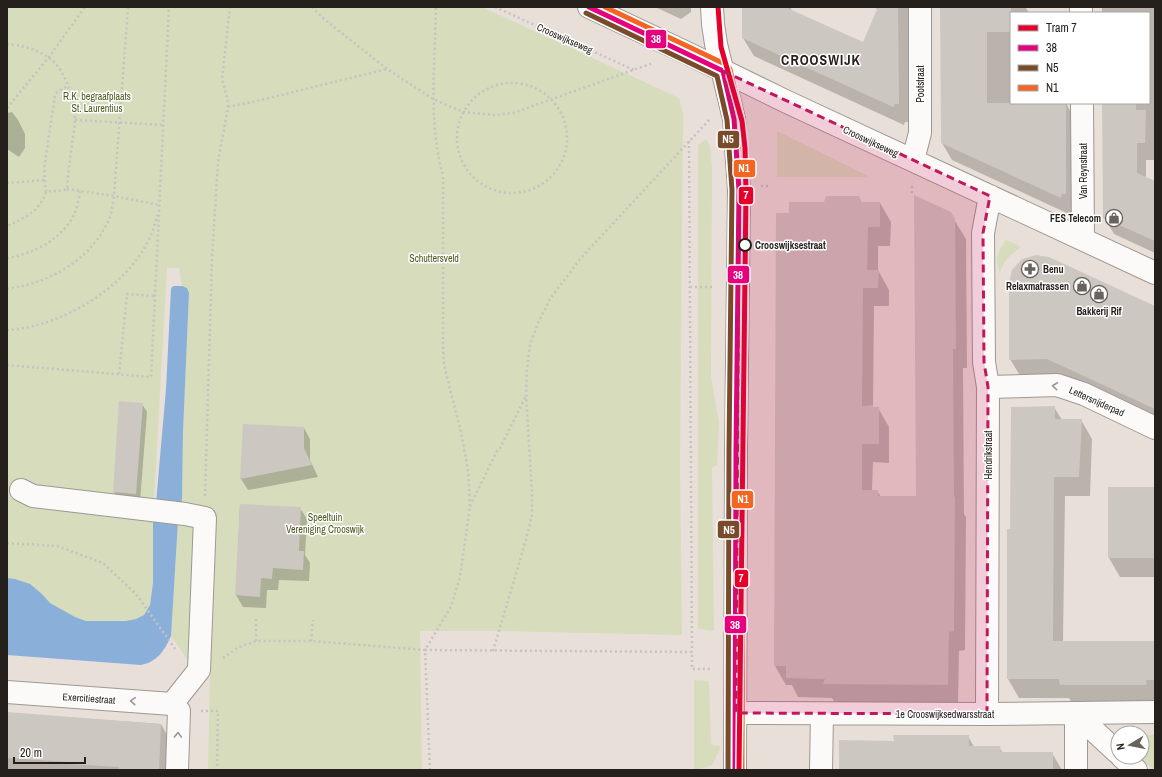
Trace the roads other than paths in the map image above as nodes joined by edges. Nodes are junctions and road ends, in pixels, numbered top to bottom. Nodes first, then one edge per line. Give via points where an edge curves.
1 (589, 7) edge
2 (712, 7) edge
3 (920, 7) edge
4 (723, 71) junction
5 (1082, 104) edge
6 (913, 160) junction
7 (990, 196) junction
8 (1083, 239) junction
9 (1155, 273) edge
10 (988, 387) junction
11 (1155, 428) edge
12 (21, 490) dead end
13 (7, 692) edge
14 (172, 704) junction
15 (1155, 712) edge
16 (736, 713) junction
17 (822, 714) junction
18 (987, 714) junction
19 (1076, 714) junction
20 (1110, 746) edge
21 (177, 770) edge
22 (735, 770) edge
23 (821, 770) edge
24 (1076, 770) edge

1 - 4 street, Crooswijkseweg
2 - 4 street via 713,29
3 - 6 street, Pootstraat via 920,133
4 - 6 street, Crooswijkseweg
4 - 16 street via 734,119 739,190 734,670
5 - 8 street, Van Reynstraat
6 - 7 street, Crooswijkseweg
7 - 8 street, Crooswijkseweg
7 - 10 street, Hendrikstraat via 983,233 984,362
8 - 9 street, Crooswijkseweg
11 -> 10 street, Lettersnijderpad via 1084,394 1057,385
10 - 18 street, Hendrikstraat
12 - 14 street via 33,496 195,516 199,670
14 -> 13 street, Exercitiestraat
21 -> 14 street via 179,711
15 - 19 street, 1e Crooswijksedwarsstraat
16 - 17 street, 1e Crooswijksedwarsstraat
16 - 22 street
17 - 18 street, 1e Crooswijksedwarsstraat
17 - 23 street
18 - 19 street, 1e Crooswijksedwarsstraat
19 - 20 street
19 - 24 street

